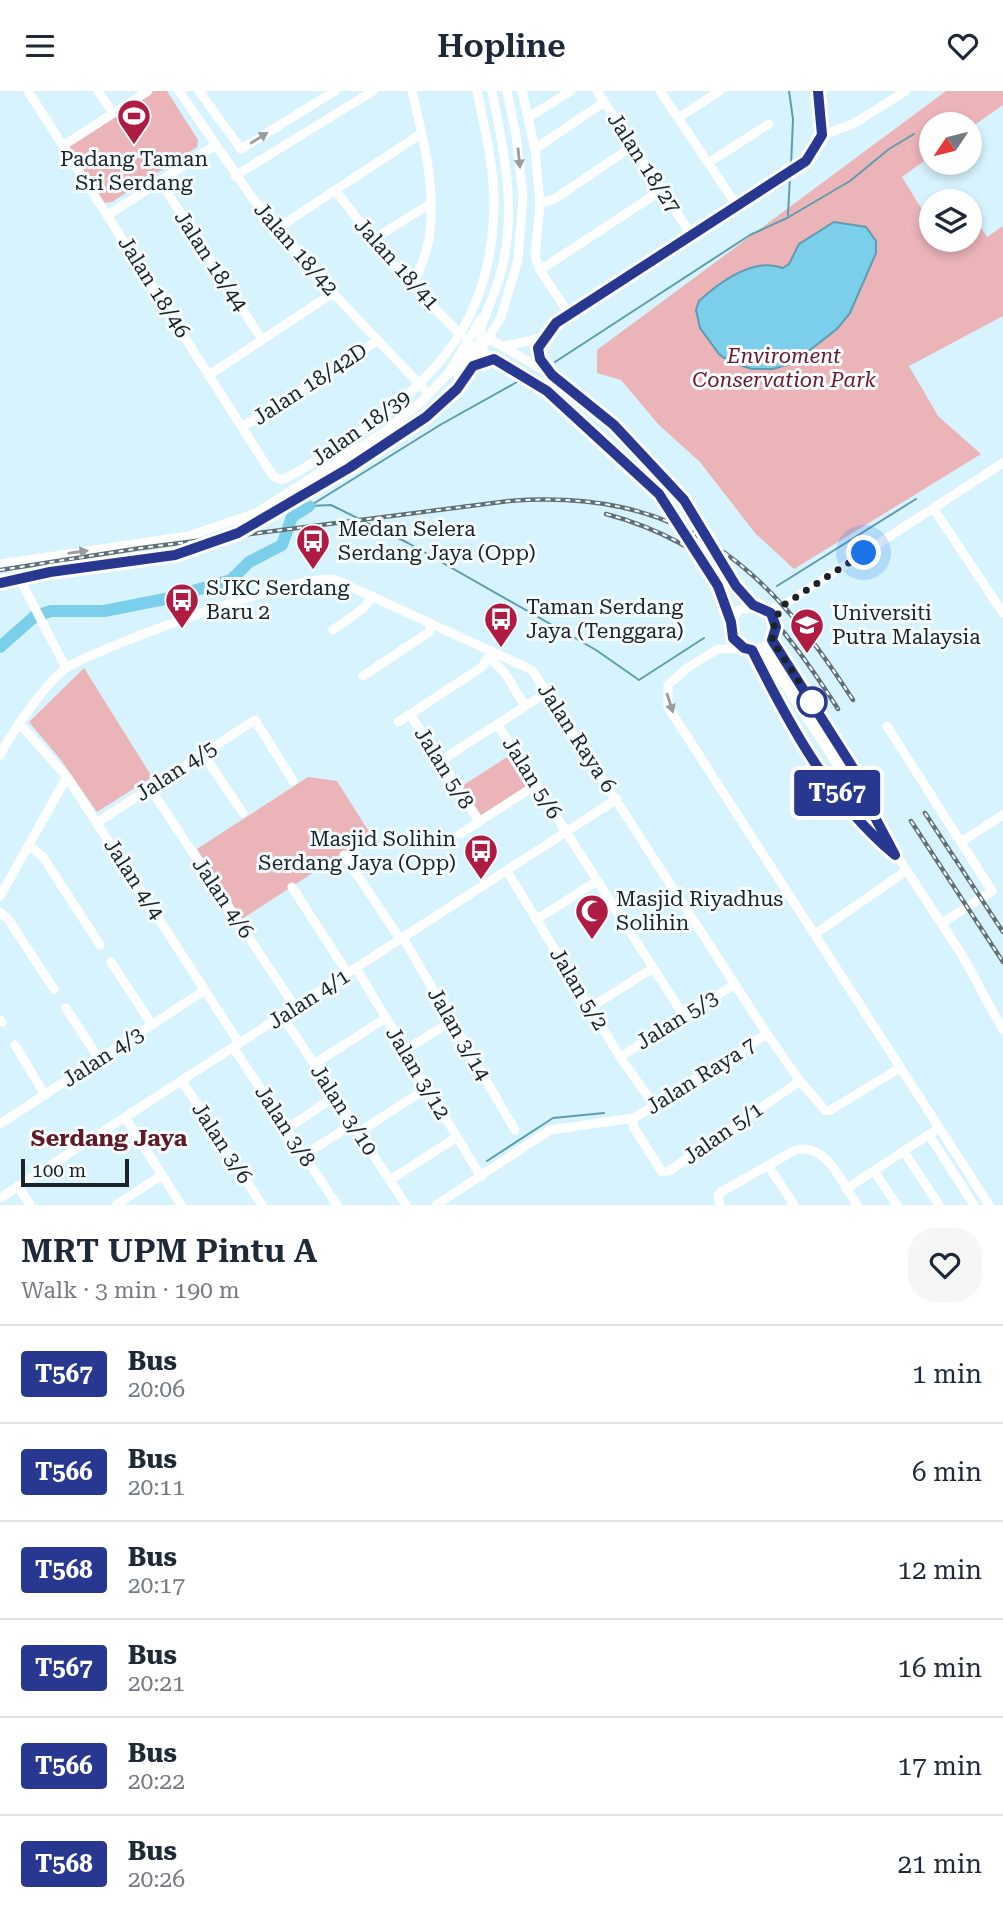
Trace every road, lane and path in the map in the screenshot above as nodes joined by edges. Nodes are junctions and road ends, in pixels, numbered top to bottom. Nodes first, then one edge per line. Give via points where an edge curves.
1 (28, 91) edge
2 (99, 91) edge
3 (148, 91) edge
4 (179, 91) edge
5 (199, 91) edge
6 (335, 91) edge
7 (373, 91) edge
8 (412, 91) edge
9 (477, 91) edge
10 (492, 91) edge
11 (507, 91) edge
12 (522, 91) edge
13 (571, 91) edge
14 (597, 91) edge
15 (660, 91) edge
16 (720, 91) edge
17 (818, 91) edge
18 (906, 91) edge
19 (364, 93) edge
20 (185, 100) junction
21 (604, 101) junction
22 (113, 113) junction
23 (529, 117) junction
24 (678, 118) junction
25 (768, 124) dead end
26 (422, 133) junction
27 (822, 135) junction
28 (64, 145) junction
29 (633, 145) junction
30 (214, 146) junction
31 (535, 149) junction
32 (708, 163) junction
33 (235, 177) junction
34 (160, 181) junction
35 (335, 190) junction
36 (662, 190) junction
37 (430, 204) junction
38 (540, 204) junction
39 (737, 206) junction
40 (108, 215) junction
41 (278, 228) junction
42 (691, 234) junction
43 (372, 240) junction
44 (540, 269) junction
45 (500, 277) junction
46 (413, 285) junction
47 (333, 293) junction
48 (569, 314) junction
49 (461, 335) junction
50 (491, 337) junction
51 (542, 338) junction
52 (262, 340) junction
53 (377, 341) junction
54 (481, 347) junction
55 (505, 347) junction
56 (494, 359) junction
57 (473, 366) junction
58 (209, 375) junction
59 (552, 375) junction
60 (421, 385) junction
61 (430, 394) junction
62 (420, 403) junction
63 (243, 427) junction
64 (1003, 463) edge
65 (282, 481) joint
66 (933, 508) junction
67 (11, 562) junction
68 (0, 564) edge
69 (50, 572) junction
70 (18, 578) junction
71 (0, 583) edge
72 (372, 596) junction
73 (28, 597) junction
74 (753, 605) junction
75 (782, 606) junction
76 (766, 609) junction
77 (1003, 613) edge
78 (775, 620) junction
79 (731, 622) junction
80 (431, 623) junction
81 (333, 630) dead end
82 (770, 642) junction
83 (751, 650) junction
84 (491, 654) junction
85 (66, 668) junction
86 (363, 676) dead end
87 (780, 677) junction
88 (549, 691) junction
89 (526, 706) junction
90 (410, 714) junction
91 (398, 722) dead end
92 (19, 723) junction
93 (497, 724) junction
94 (887, 726) dead end
95 (203, 754) junction
96 (0, 755) edge
97 (440, 761) junction
98 (67, 777) junction
99 (293, 781) dead end
100 (536, 785) junction
101 (150, 788) junction
102 (617, 799) junction
103 (243, 813) dead end
104 (1003, 814) edge
105 (479, 821) junction
106 (98, 822) junction
107 (566, 832) junction
108 (460, 834) dead end
109 (883, 835) junction
110 (961, 842) junction
111 (29, 845) junction
112 (344, 855) dead end
113 (895, 855) junction
114 (507, 871) junction
115 (906, 871) junction
116 (597, 881) junction
117 (292, 887) dead end
118 (0, 896) edge
119 (0, 912) edge
120 (536, 920) junction
121 (942, 923) junction
122 (815, 934) junction
123 (402, 939) junction
124 (100, 945) dead end
125 (111, 962) dead end
126 (653, 968) junction
127 (352, 971) junction
128 (735, 984) junction
129 (54, 989) dead end
130 (205, 990) junction
131 (989, 1001) junction
132 (66, 1007) dead end
133 (295, 1007) junction
134 (590, 1008) junction
135 (282, 1015) junction
136 (684, 1017) junction
137 (1003, 1018) edge
138 (386, 1019) junction
139 (452, 1021) junction
140 (152, 1025) junction
141 (1003, 1030) edge
142 (767, 1034) junction
143 (15, 1045) dead end
144 (236, 1045) junction
145 (405, 1050) junction
146 (620, 1057) junction
147 (99, 1059) junction
148 (314, 1064) junction
149 (900, 1068) junction
150 (182, 1080) junction
151 (800, 1081) junction
152 (427, 1088) junction
153 (44, 1095) junction
154 (335, 1096) junction
155 (654, 1105) junction
156 (125, 1117) junction
157 (634, 1118) junction
158 (0, 1124) edge
159 (353, 1124) junction
160 (939, 1128) junction
161 (287, 1129) junction
162 (515, 1130) dead end
163 (359, 1132) junction
164 (929, 1135) junction
165 (457, 1137) junction
166 (904, 1151) junction
167 (304, 1155) junction
168 (768, 1165) junction
169 (874, 1171) junction
170 (162, 1175) junction
171 (481, 1177) junction
172 (390, 1180) junction
173 (18, 1186) junction
174 (846, 1189) junction
175 (0, 1198) edge
176 (719, 1203) edge
177 (30, 1205) edge
178 (116, 1205) edge
179 (181, 1205) edge
180 (262, 1205) edge
181 (337, 1205) edge
182 (406, 1205) edge
183 (436, 1205) edge
184 (793, 1205) edge
185 (857, 1205) edge
186 (897, 1205) edge
187 (939, 1205) edge
188 (974, 1205) edge
189 (989, 1205) edge

1 - 28 street, Jalan 18/46
2 - 22 street
3 - 22 street
4 - 20 street, Jalan 18/42
5 -> 6 street via 241,149
5 - 20 street
7 - 19 street
8 - 26 street
9 - 49 street, Jalan 18/39 via 494,201 488,261
10 - 45 street via 510,193
11 -> 50 street via 523,196 522,235 513,283
12 - 23 street
13 - 23 street
14 - 21 street, Jalan 18/27
15 - 24 street
16 - 24 street
17 - 27 street
18 - 27 street via 853,124
19 - 33 street
20 - 30 street, Jalan 18/42
21 - 29 street, Jalan 18/27
21 - 31 street
22 - 28 street
23 - 31 street
24 - 32 street
25 - 32 street
26 - 35 street
26 - 37 street
27 - 39 street via 816,149 794,170
28 - 40 street, Jalan 18/46
29 - 36 street, Jalan 18/27
29 - 38 street via 556,198
30 - 33 street, Jalan 18/42
30 - 34 street
31 - 38 street
32 - 39 street
33 - 41 street, Jalan 18/42
34 - 40 street
34 - 52 street, Jalan 18/44
35 - 41 street
35 - 43 street, Jalan 18/41
36 - 42 street, Jalan 18/27
36 - 44 street
37 - 43 street
37 - 46 street via 429,239
38 - 44 street via 535,257
39 - 42 street
40 - 58 street, Jalan 18/46
41 - 47 street, Jalan 18/42
42 - 48 street
43 - 46 street, Jalan 18/41
44 - 48 street
45 - 54 street
45 - 61 street via 473,335
46 - 49 street, Jalan 18/41
47 - 52 street
47 - 53 street, Jalan 18/42
48 - 51 street
49 - 60 street, Jalan 18/39
50 - 54 street
50 - 55 street
51 - 55 street
51 - 59 street via 540,359
52 - 58 street
53 - 60 street, Jalan 18/42
53 - 63 street, Jalan 18/42D
54 - 56 street
54 - 57 street
54 - 62 street via 443,387
55 - 59 street
56 - 57 street
56 - 79 street via 547,391 659,494 718,586
57 - 69 street via 457,389 426,417 238,533 175,555
58 - 63 street, Jalan 18/46
59 - 74 street via 614,425 684,500 724,568
60 - 61 street, Jalan 18/42
60 - 65 street, Jalan 18/39 via 390,412
61 - 62 street
67 -> 62 street via 188,536 242,519 384,432
63 - 65 street, Jalan 18/46 via 273,476
64 - 66 street
66 - 75 street
66 - 77 street
67 - 68 street
67 - 70 street
69 - 70 street
69 - 73 street via 33,581
70 - 71 street
70 - 73 street
72 - 80 street, Jalan Raya 6
72 - 81 street via 364,608
72 - 85 street, Jalan Raya 6 via 329,578 304,582 108,647
73 - 85 street
74 - 76 street
74 - 79 street via 739,610
75 - 76 street
75 - 78 street
76 - 78 street
78 - 82 street
79 - 83 street via 733,638
80 - 84 street, Jalan Raya 6
80 - 86 street via 429,632
82 - 83 street
82 - 87 street
82 - 109 street via 865,787
83 - 87 street
83 - 113 street via 782,711 845,806
83 -> 122 street via 718,649 675,677 668,685 668,707
84 - 88 street, Jalan Raya 6 via 526,666
84 - 89 street
84 - 90 street via 482,667
85 - 92 street
87 - 109 street
88 - 89 street
88 - 102 street, Jalan Raya 6
89 - 93 street
90 - 91 street
90 - 97 street, Jalan 5/8
92 - 96 street
92 - 98 street, Jalan 4/4
93 - 97 street
93 - 100 street, Jalan 5/6
94 - 110 street
95 - 99 street, Jalan 4/5 via 255,720
95 - 101 street, Jalan 4/5
95 - 103 street
97 - 105 street, Jalan 5/8
98 - 106 street, Jalan 4/4
98 - 111 street
100 - 105 street
100 - 107 street, Jalan 5/6
101 - 106 street, Jalan 4/5
101 - 133 street, Jalan 4/6
102 - 107 street, Jalan 4/1
102 - 128 street, Jalan Raya 6
104 - 110 street
105 - 108 street
106 - 130 street, Jalan 4/4
107 - 114 street, Jalan 4/1
107 - 116 street, Jalan 5/6
109 - 113 street
110 - 121 street via 992,891
111 - 118 street
111 - 124 street via 43,857
112 - 123 street, Jalan 3/14
113 - 115 street
114 - 120 street, Jalan 5/2
114 - 123 street, Jalan 4/1
115 - 121 street
115 - 122 street
116 - 120 street
116 - 126 street, Jalan 5/6
117 - 127 street, Jalan 3/12
119 - 129 street
120 - 134 street, Jalan 5/2
121 - 131 street
122 - 149 street
123 - 127 street, Jalan 4/1
123 - 139 street, Jalan 3/14
125 - 140 street
126 - 134 street
126 - 136 street, Jalan 5/6
127 - 133 street, Jalan 4/1
127 - 138 street, Jalan 3/12
128 - 136 street, Jalan 5/3
128 - 142 street, Jalan Raya 6
130 - 140 street, Jalan 4/3
130 - 144 street, Jalan 4/4
131 - 137 street
131 - 141 street
132 - 147 street
133 - 135 street, Jalan 4/1
134 - 146 street, Jalan 5/2
135 - 144 street, Jalan 4/1
135 - 148 street, Jalan 3/10
136 - 146 street, Jalan 5/3
138 - 145 street, Jalan 3/12
138 - 148 street
139 - 145 street
139 - 162 street, Jalan 3/14
140 - 147 street, Jalan 4/3
142 - 151 street, Jalan Raya 6
142 - 155 street, Jalan Raya 7
143 - 153 street
144 - 150 street, Jalan 4/1
144 - 161 street, Jalan 3/8
145 - 152 street, Jalan 3/12
146 - 155 street, Jalan 5/2
147 - 153 street, Jalan 4/3
148 - 154 street, Jalan 3/10
149 - 151 street, Jalan Raya 6 via 825,1110
149 - 160 street
150 - 156 street, Jalan 4/1
150 - 180 street, Jalan 3/6
151 - 157 street, Jalan 5/1 via 668,1171 662,1172 633,1126
152 - 163 street
152 - 165 street, Jalan 3/12
153 - 158 street, Jalan 4/3
154 - 159 street, Jalan 3/10
154 - 161 street
155 - 157 street, Jalan Raya 7
156 - 170 street
156 - 173 street, Jalan 4/1
157 - 171 street via 550,1130
159 - 163 street, Jalan 3/10
159 - 167 street
160 - 164 street
160 - 189 street
161 - 167 street, Jalan 3/8
163 - 172 street, Jalan 3/10
164 - 166 street
164 - 188 street
165 - 171 street, Jalan 3/12
165 - 172 street
166 - 169 street
166 - 187 street
167 - 181 street, Jalan 3/8
168 - 174 street via 802,1148 815,1150
168 - 176 street via 721,1192
168 - 184 street
169 - 174 street
169 - 186 street
170 - 178 street
170 - 179 street
171 - 183 street
172 - 182 street, Jalan 3/10
173 - 175 street, Jalan 4/1
173 - 177 street
174 - 185 street

